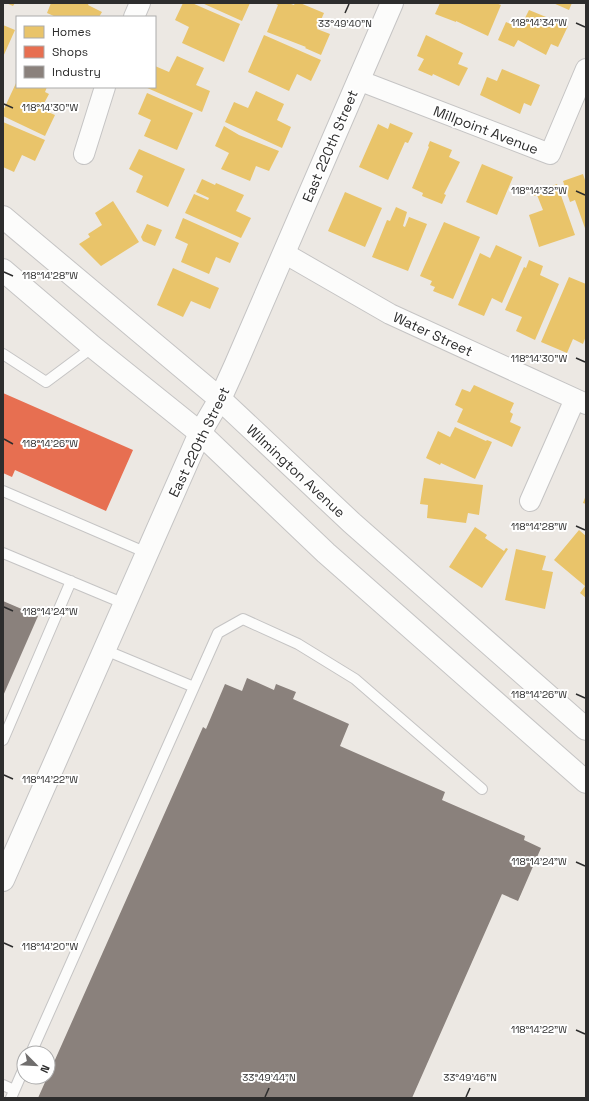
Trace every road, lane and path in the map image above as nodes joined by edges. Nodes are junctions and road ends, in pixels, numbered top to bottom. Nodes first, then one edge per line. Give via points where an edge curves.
1 (140, 3) edge
2 (392, 3) edge
3 (134, 16) edge
4 (586, 68) edge
5 (358, 80) junction
6 (105, 88) edge
7 (84, 154) dead end
8 (3, 217) edge
9 (284, 253) junction
10 (3, 270) edge
11 (93, 347) junction
12 (3, 354) edge
13 (220, 399) junction
14 (580, 402) edge
15 (200, 433) junction
16 (3, 491) edge
17 (530, 502) dead end
18 (3, 553) edge
19 (147, 553) junction
20 (71, 581) junction
21 (125, 604) junction
22 (104, 650) junction
23 (194, 687) junction
24 (586, 729) edge
25 (3, 740) edge
26 (586, 782) edge
27 (482, 790) dead end
28 (3, 880) edge
29 (35, 1045) edge
30 (3, 1085) edge
31 (13, 1094) edge

1 - 3 street
2 - 5 main road, East 220th Street
4 - 5 street, Millpoint Avenue via 550,154
5 - 9 main road, East 220th Street
6 - 7 street
8 - 13 main road, Wilmington Avenue
9 - 13 main road, East 220th Street
9 - 14 street, Water Street via 390,314
10 - 11 main road
11 - 12 lane via 46,382
11 - 15 main road
13 - 15 main road, East 220th Street
13 - 24 main road, Wilmington Avenue via 352,523
14 - 17 street
15 - 19 main road, East 220th Street
15 - 26 main road via 326,553
16 - 19 lane
18 - 20 lane
19 - 21 main road, East 220th Street
20 - 21 lane
20 - 25 lane
21 - 22 main road, East 220th Street
22 - 23 lane
22 - 28 main road, East 220th Street
23 - 27 lane via 218,633 243,618 298,644 355,679
23 - 29 lane
30 - 31 lane

